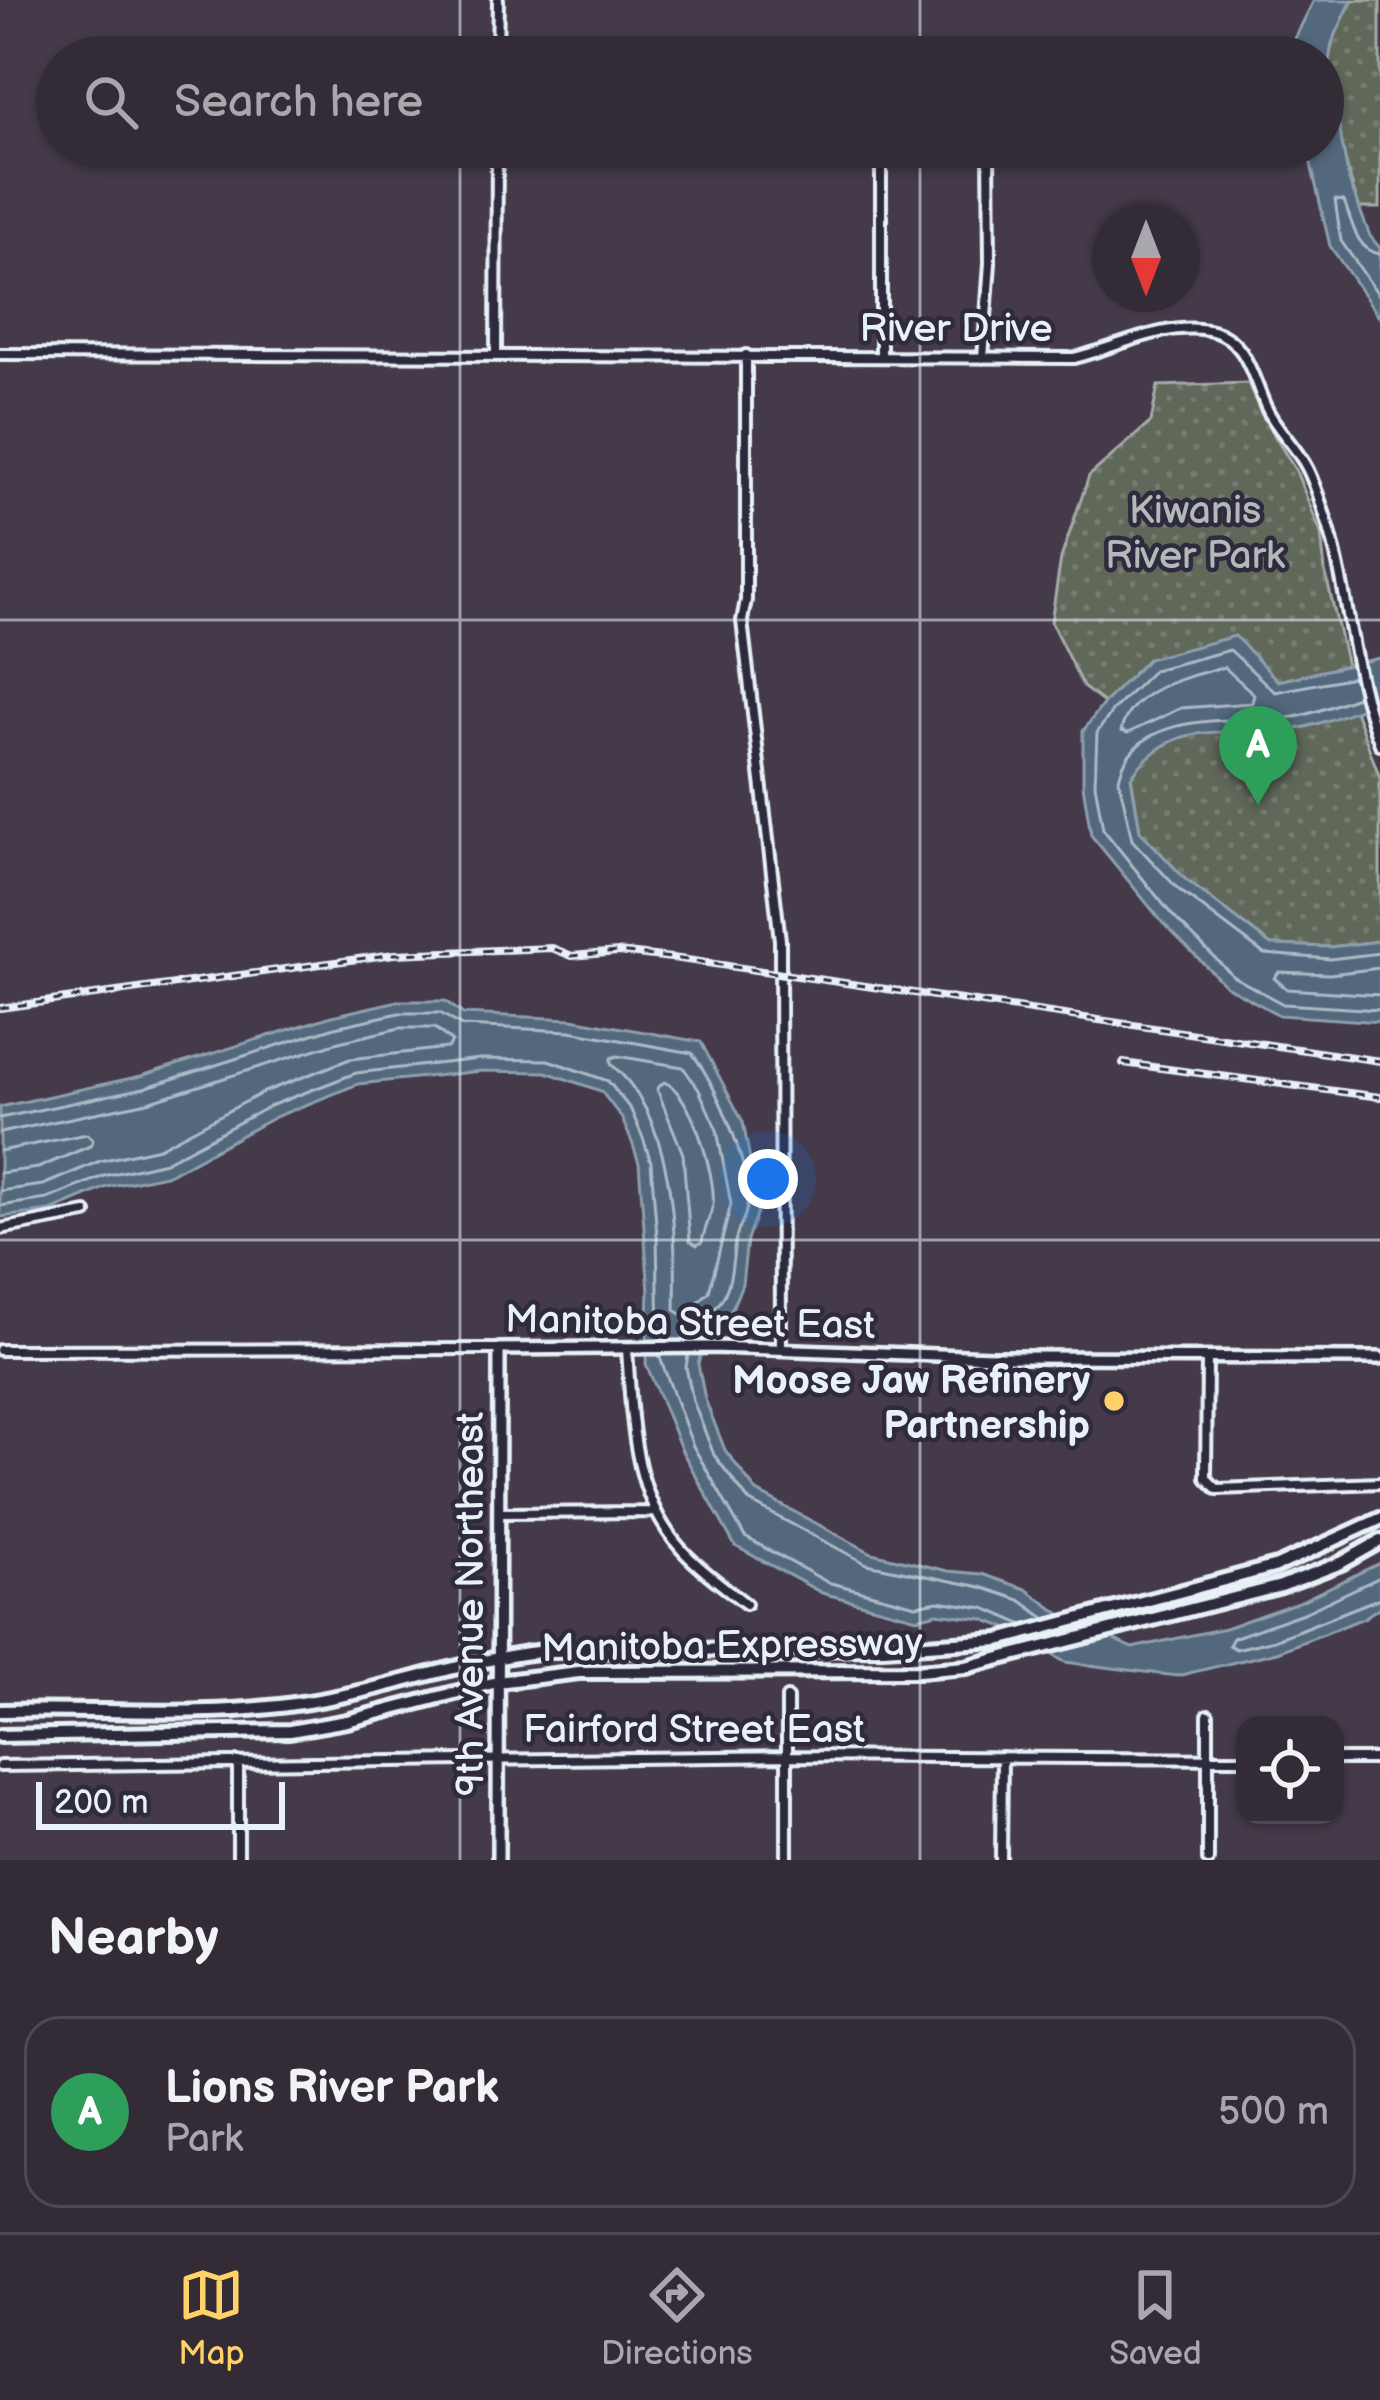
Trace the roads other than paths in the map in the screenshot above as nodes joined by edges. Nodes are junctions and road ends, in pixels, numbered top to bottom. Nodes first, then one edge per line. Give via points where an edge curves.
1 (498, 0) edge
2 (497, 36) edge
3 (497, 168) edge
4 (881, 168) edge
5 (989, 168) edge
6 (0, 355) edge
7 (496, 355) junction
8 (751, 355) junction
9 (881, 357) junction
10 (983, 358) junction
11 (1380, 744) edge
12 (86, 1213) dead end
13 (0, 1229) edge
14 (499, 1349) junction
15 (633, 1349) junction
16 (781, 1349) junction
17 (0, 1350) edge
18 (1380, 1358) edge
19 (1207, 1359) junction
20 (1380, 1483) edge
21 (654, 1512) junction
22 (499, 1514) junction
23 (1380, 1519) edge
24 (1380, 1541) edge
25 (746, 1604) dead end
26 (498, 1656) junction
27 (497, 1682) junction
28 (787, 1698) dead end
29 (0, 1711) edge
30 (1208, 1715) dead end
31 (0, 1736) edge
32 (788, 1756) junction
33 (1002, 1757) junction
34 (497, 1759) junction
35 (1208, 1759) junction
36 (1236, 1759) edge
37 (1344, 1759) edge
38 (1380, 1759) edge
39 (238, 1762) junction
40 (0, 1766) edge
41 (238, 1860) edge
42 (498, 1860) edge
43 (787, 1860) edge
44 (1001, 1860) edge
45 (1208, 1860) edge

1 - 2 street
3 - 7 street
4 - 9 street
5 - 10 street
6 - 7 street, River Drive
7 - 8 street, River Drive
8 - 9 street, River Drive
8 - 16 street via 742,621 780,940
9 - 10 street, River Drive
10 - 11 street, River Drive via 1074,358 1188,329 1234,342 1270,417 1307,466
12 - 13 street
14 - 15 street, Manitoba Street East
14 - 17 street, Manitoba Street East
14 - 22 street, 9th Avenue Northeast
15 - 16 street, Manitoba Street East
15 - 21 street via 633,1446
16 - 19 street, Manitoba Street East
18 - 19 street, Manitoba Street East
19 - 20 street via 1206,1478 1217,1489
21 - 22 street
21 - 25 street via 682,1551
22 - 26 street, 9th Avenue Northeast
23 - 26 main road, Manitoba Expressway via 1277,1566 999,1640
24 - 27 main road, Manitoba Expressway via 1281,1586 1022,1656 918,1672 579,1672
26 - 27 street, 9th Avenue Northeast
26 - 29 main road, Manitoba Expressway via 278,1706
27 - 31 main road, Manitoba Expressway via 290,1731
27 - 34 street, 9th Avenue Northeast
28 - 32 street
30 - 35 street
32 - 33 street, Fairford Street East
32 - 34 street, Fairford Street East
32 - 43 street
33 - 35 street, Fairford Street East
33 - 44 street
34 - 39 street, Fairford Street East
34 - 42 street, 9th Avenue Northeast
35 - 36 street, Fairford Street East
35 - 45 street
37 - 38 street
39 - 40 street, Fairford Street East
39 - 41 street

